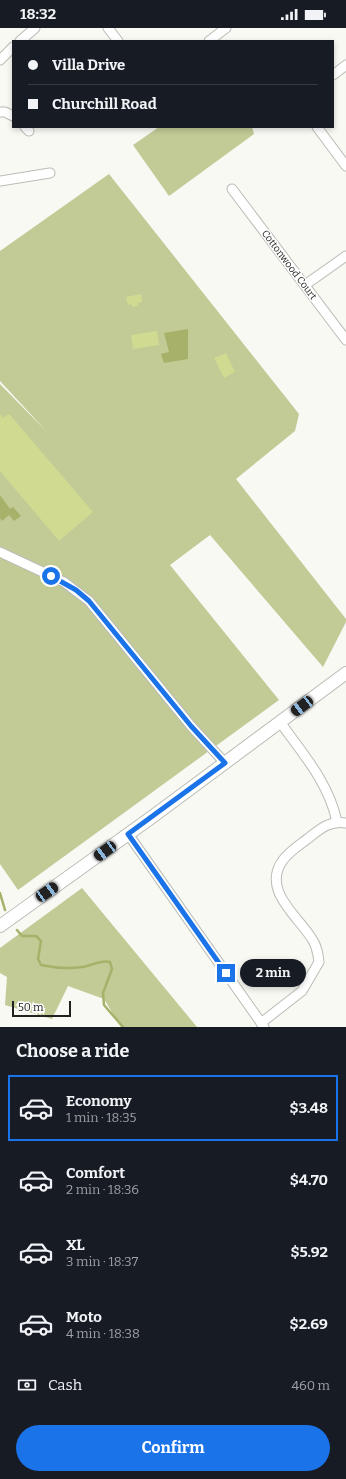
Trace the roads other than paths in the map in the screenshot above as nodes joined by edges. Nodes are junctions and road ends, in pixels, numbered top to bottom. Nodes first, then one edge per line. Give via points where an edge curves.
1 (35, 28) edge
2 (108, 28) edge
3 (226, 28) edge
4 (21, 40) edge
5 (117, 40) edge
6 (210, 40) edge
7 (12, 48) edge
8 (0, 60) edge
9 (346, 66) edge
10 (334, 74) edge
11 (0, 112) edge
12 (12, 115) edge
13 (318, 128) edge
14 (346, 166) edge
15 (50, 173) dead end
16 (0, 181) edge
17 (232, 189) dead end
18 (346, 256) edge
19 (305, 284) junction
20 (346, 340) edge
21 (0, 552) edge
22 (346, 673) edge
23 (280, 722) junction
24 (225, 763) junction
25 (342, 822) edge
26 (128, 834) junction
27 (0, 926) edge
28 (263, 1025) edge

1 - 4 street
2 - 5 street
3 - 6 street
7 - 8 street
9 - 10 street
11 - 12 street
13 - 14 street
15 - 16 street
17 - 19 street, Cottonwood Court
18 - 19 street
19 - 20 street, Cottonwood Court
21 - 24 street via 64,582 89,601 191,726
22 - 23 main road
23 - 24 main road
23 - 25 street via 324,786
24 - 26 main road
25 - 28 street via 322,827 288,855 279,867 276,881 279,895 313,939 319,962 302,991
26 - 27 main road
26 - 28 street

